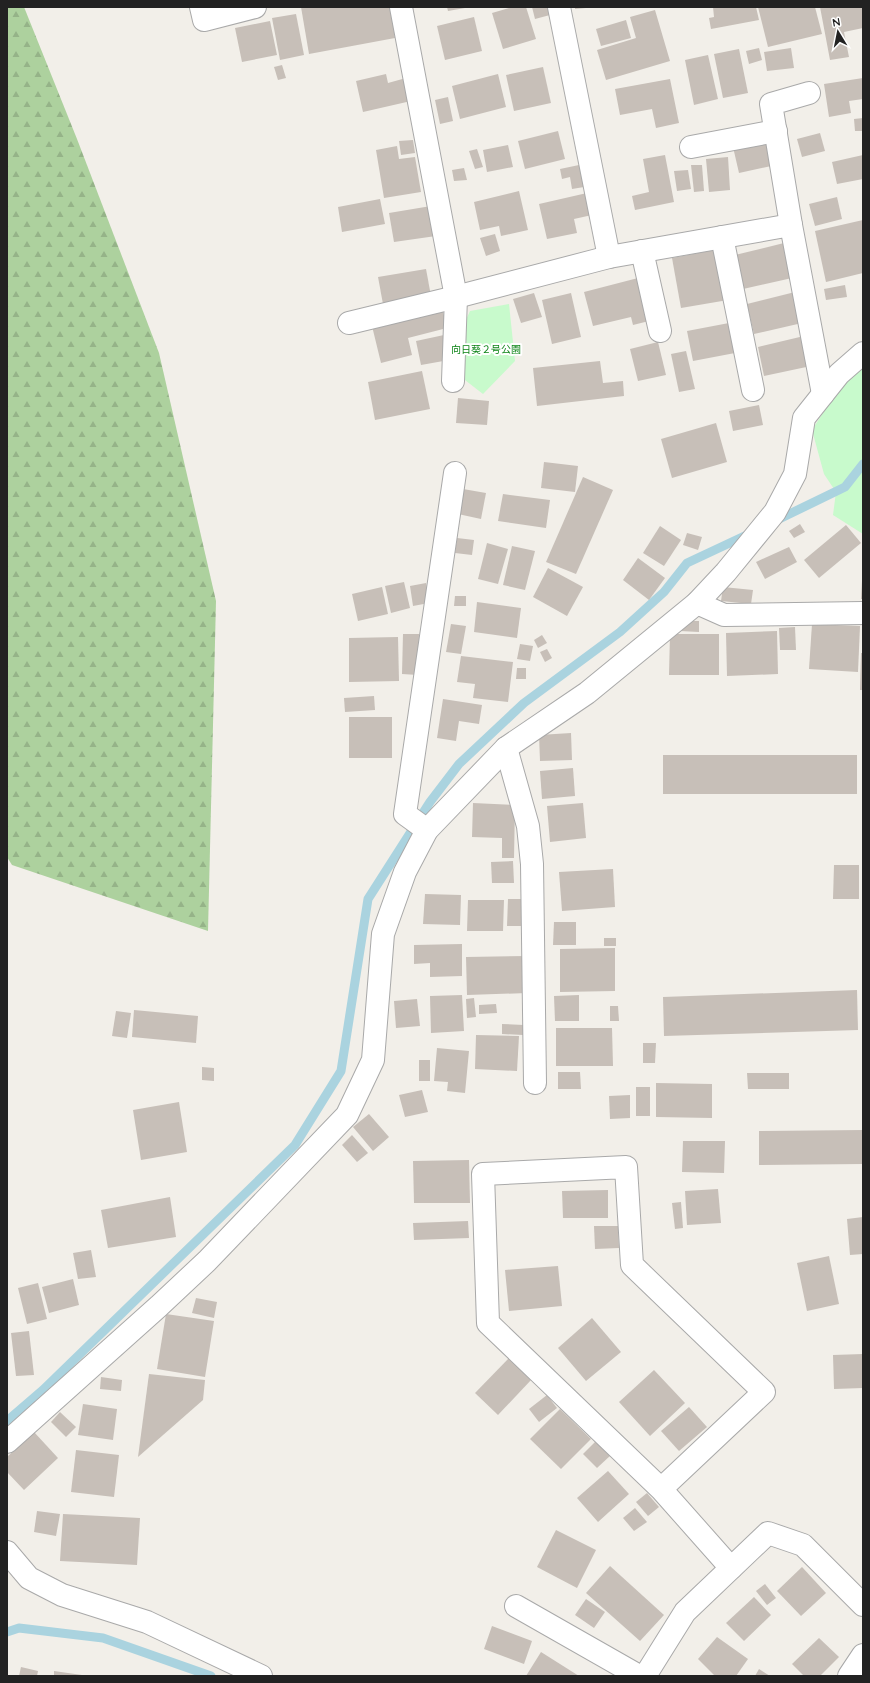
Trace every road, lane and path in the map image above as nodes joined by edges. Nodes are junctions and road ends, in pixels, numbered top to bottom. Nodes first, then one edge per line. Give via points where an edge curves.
1 (200, 7) edge
2 (255, 7) edge
3 (401, 7) edge
4 (560, 7) edge
5 (809, 93) dead end
6 (776, 131) junction
7 (691, 147) dead end
8 (790, 225) junction
9 (722, 237) junction
10 (642, 251) junction
11 (609, 257) junction
12 (456, 297) junction
13 (349, 323) dead end
14 (660, 332) dead end
15 (863, 353) edge
16 (453, 381) dead end
17 (753, 390) dead end
18 (823, 394) junction
19 (455, 473) dead end
20 (697, 604) junction
21 (863, 613) edge
22 (506, 748) junction
23 (427, 830) junction
24 (535, 1083) dead end
25 (7, 1442) edge
26 (661, 1489) junction
27 (7, 1552) edge
28 (731, 1568) junction
29 (863, 1605) edge
30 (516, 1606) dead end
31 (863, 1655) edge
32 (261, 1676) edge
33 (639, 1676) edge
34 (645, 1676) edge
35 (849, 1676) edge

1 - 2 street via 204,20
3 - 12 street
4 - 11 street
5 - 6 street via 771,104
6 - 7 street
6 - 8 street
8 - 9 street
8 - 18 street
9 - 10 street
9 - 17 street
10 - 11 street
10 - 14 street
11 - 12 street
12 - 13 street
12 - 16 street
15 - 18 street
18 - 20 street via 804,418 795,474 776,512
19 - 23 street via 405,814
20 - 21 street via 724,615
20 - 22 street via 587,692
22 - 23 street
22 - 24 street via 528,826 532,864
23 - 25 street via 405,872 383,934 373,1060 347,1115 201,1266
26 - 26 street via 488,1323 484,1174 626,1167 632,1265 764,1392
26 - 28 street
27 - 32 street via 29,1578 62,1595 147,1622
28 - 29 street via 768,1533 803,1546
28 - 34 street via 685,1612
30 - 33 street
31 - 35 street

